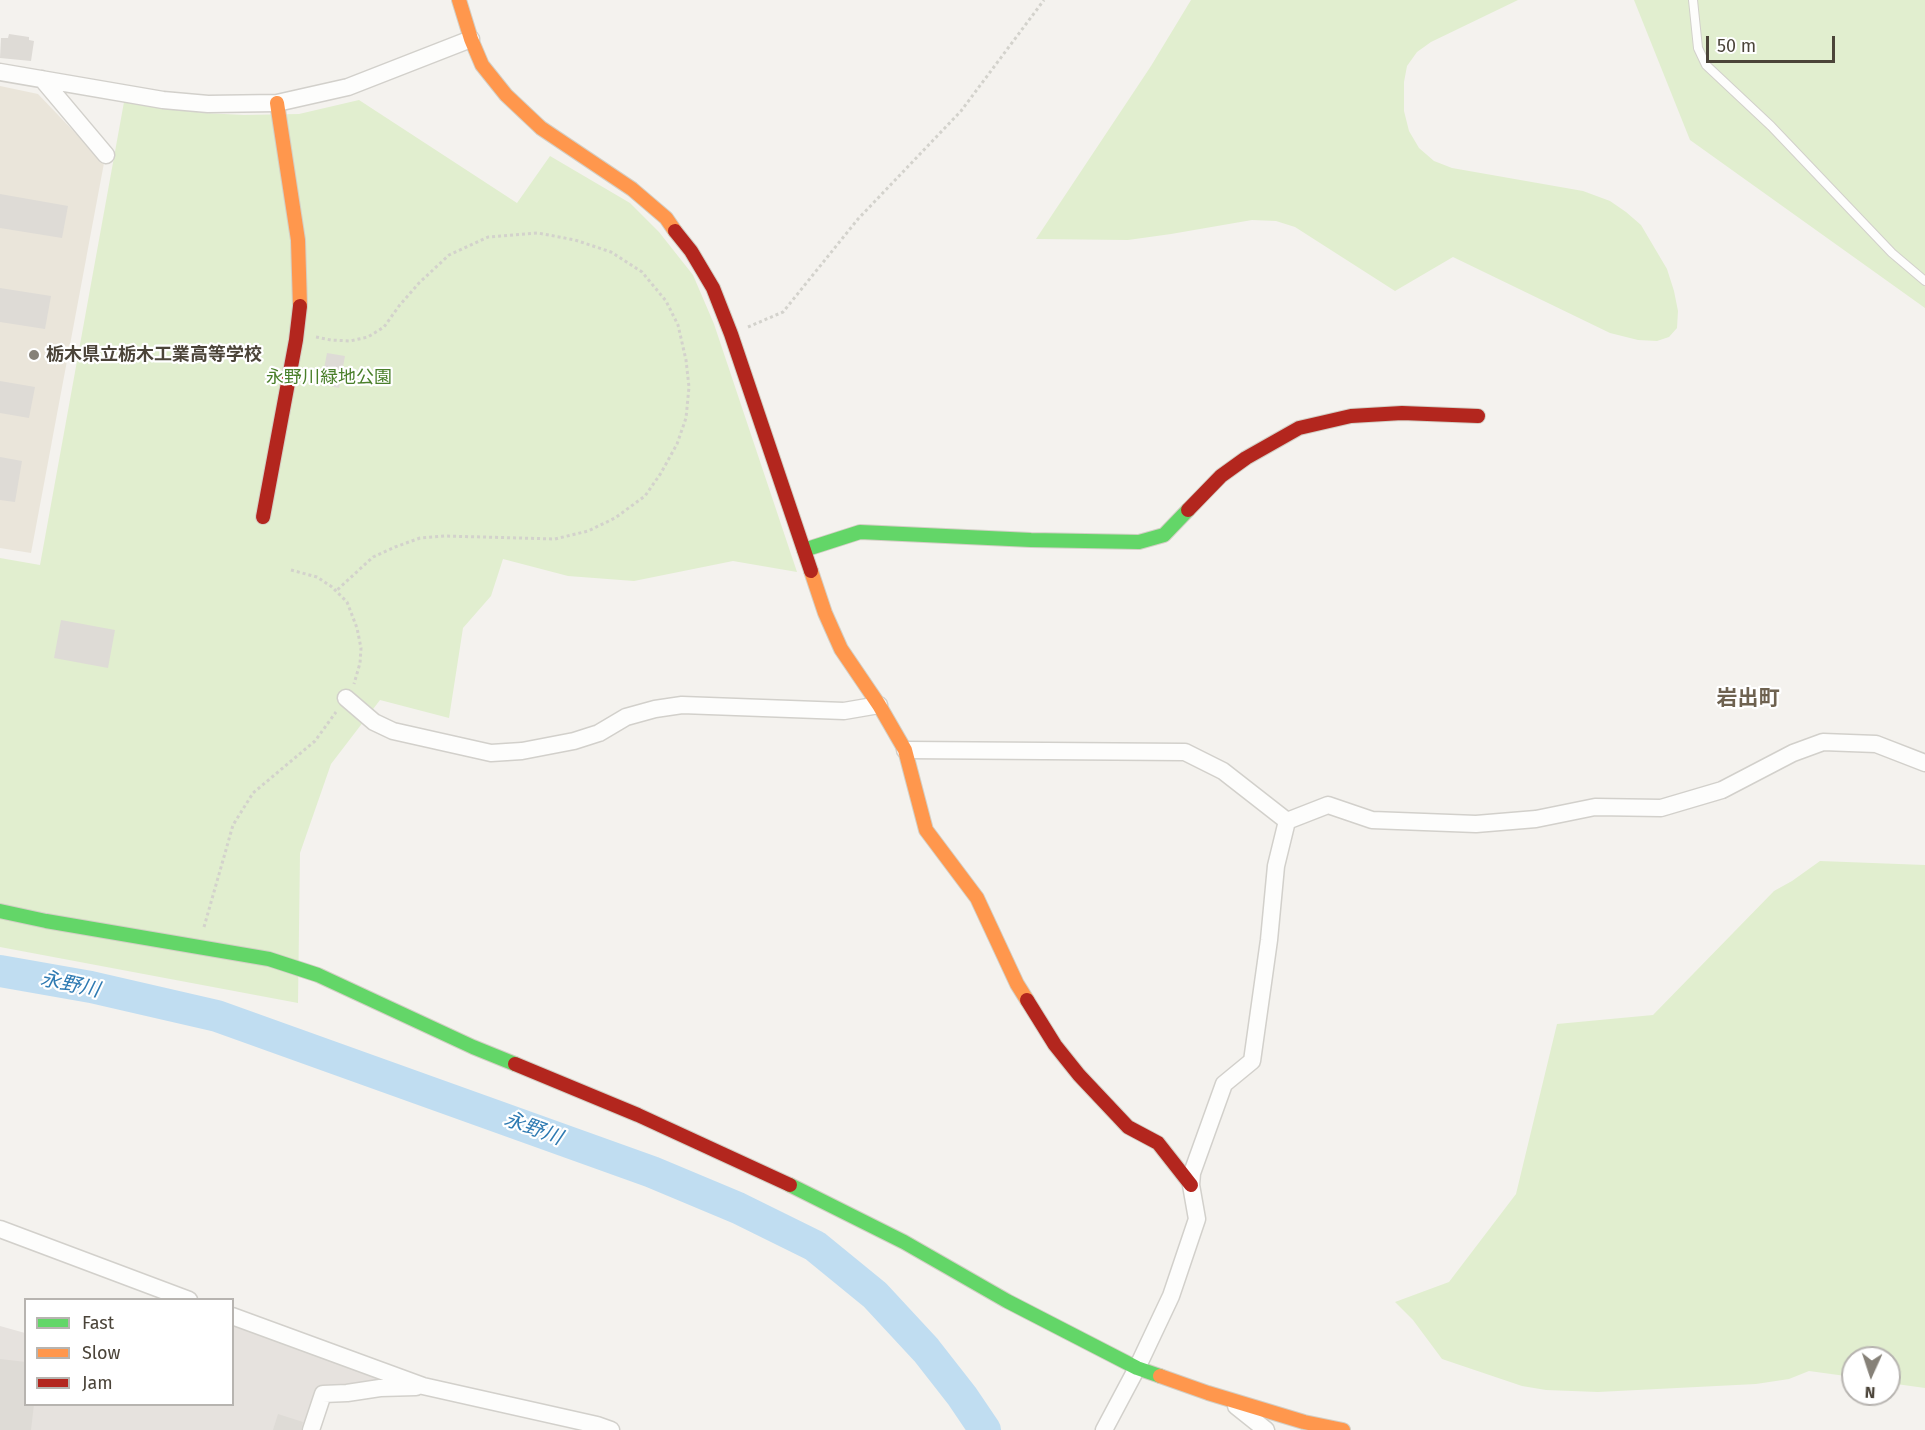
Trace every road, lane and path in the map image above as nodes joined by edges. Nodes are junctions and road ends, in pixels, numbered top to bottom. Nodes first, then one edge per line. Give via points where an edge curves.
1 (459, 0) edge
2 (1044, 0) edge
3 (1694, 0) edge
4 (471, 39) junction
5 (0, 72) edge
6 (42, 79) junction
7 (277, 103) junction
8 (106, 155) dead end
9 (1925, 281) edge
10 (297, 332) junction
11 (731, 334) junction
12 (1478, 416) dead end
13 (263, 517) dead end
14 (804, 550) junction
15 (291, 570) dead end
16 (336, 591) junction
17 (346, 698) junction
18 (879, 705) junction
19 (906, 750) junction
20 (1925, 763) edge
21 (1287, 821) junction
22 (0, 911) edge
23 (199, 947) junction
24 (1191, 1185) junction
25 (0, 1229) edge
26 (186, 1298) edge
27 (234, 1317) edge
28 (1137, 1368) junction
29 (423, 1386) junction
30 (1226, 1398) junction
31 (311, 1430) edge
32 (611, 1430) edge
33 (1104, 1430) edge
34 (1266, 1430) edge
35 (1343, 1430) edge

1 - 4 street
2 - 11 path via 961,111 858,219 783,312
3 - 9 lane via 1698,48 1706,65 1771,126 1892,253
4 - 7 street via 348,87
4 - 11 street via 482,65 541,128 632,189 666,218 713,288
5 - 6 street
6 - 7 street via 163,100
6 - 8 street
7 - 10 street via 298,240
10 - 13 street
10 - 16 path via 330,340 368,337 384,327 419,283 449,255 488,237 538,233 611,252 642,272 670,309 686,360 686,418 677,444 645,496 615,518 588,531 555,539 420,538 373,557
11 - 14 street
12 - 14 street via 1351,416 1299,428 1221,476 1164,535 1139,542 860,532
14 - 18 street via 841,649
15 - 16 path via 317,577
16 - 17 path via 348,602 361,648 354,683
17 - 18 street via 374,722 393,731 491,753 574,741 599,733 626,717 682,705 844,711
17 - 23 path via 315,741 253,793 233,825
18 - 19 street
19 - 21 street via 1185,752 1223,771
19 - 24 street via 926,830 977,898 1017,984 1055,1045 1128,1127 1158,1143
20 - 21 street via 1876,744 1823,742 1722,790 1661,808 1594,807 1536,819 1476,824 1372,820 1328,804
21 - 24 street via 1276,866 1252,1061 1224,1084
22 - 23 street
23 - 28 street via 269,959 318,975 473,1047 743,1162 904,1242 1007,1302
24 - 28 street via 1197,1219 1171,1296
25 - 26 street
27 - 29 street
28 - 30 street
28 - 33 street
29 - 31 street via 323,1394
29 - 32 street
30 - 34 street
30 - 35 street

